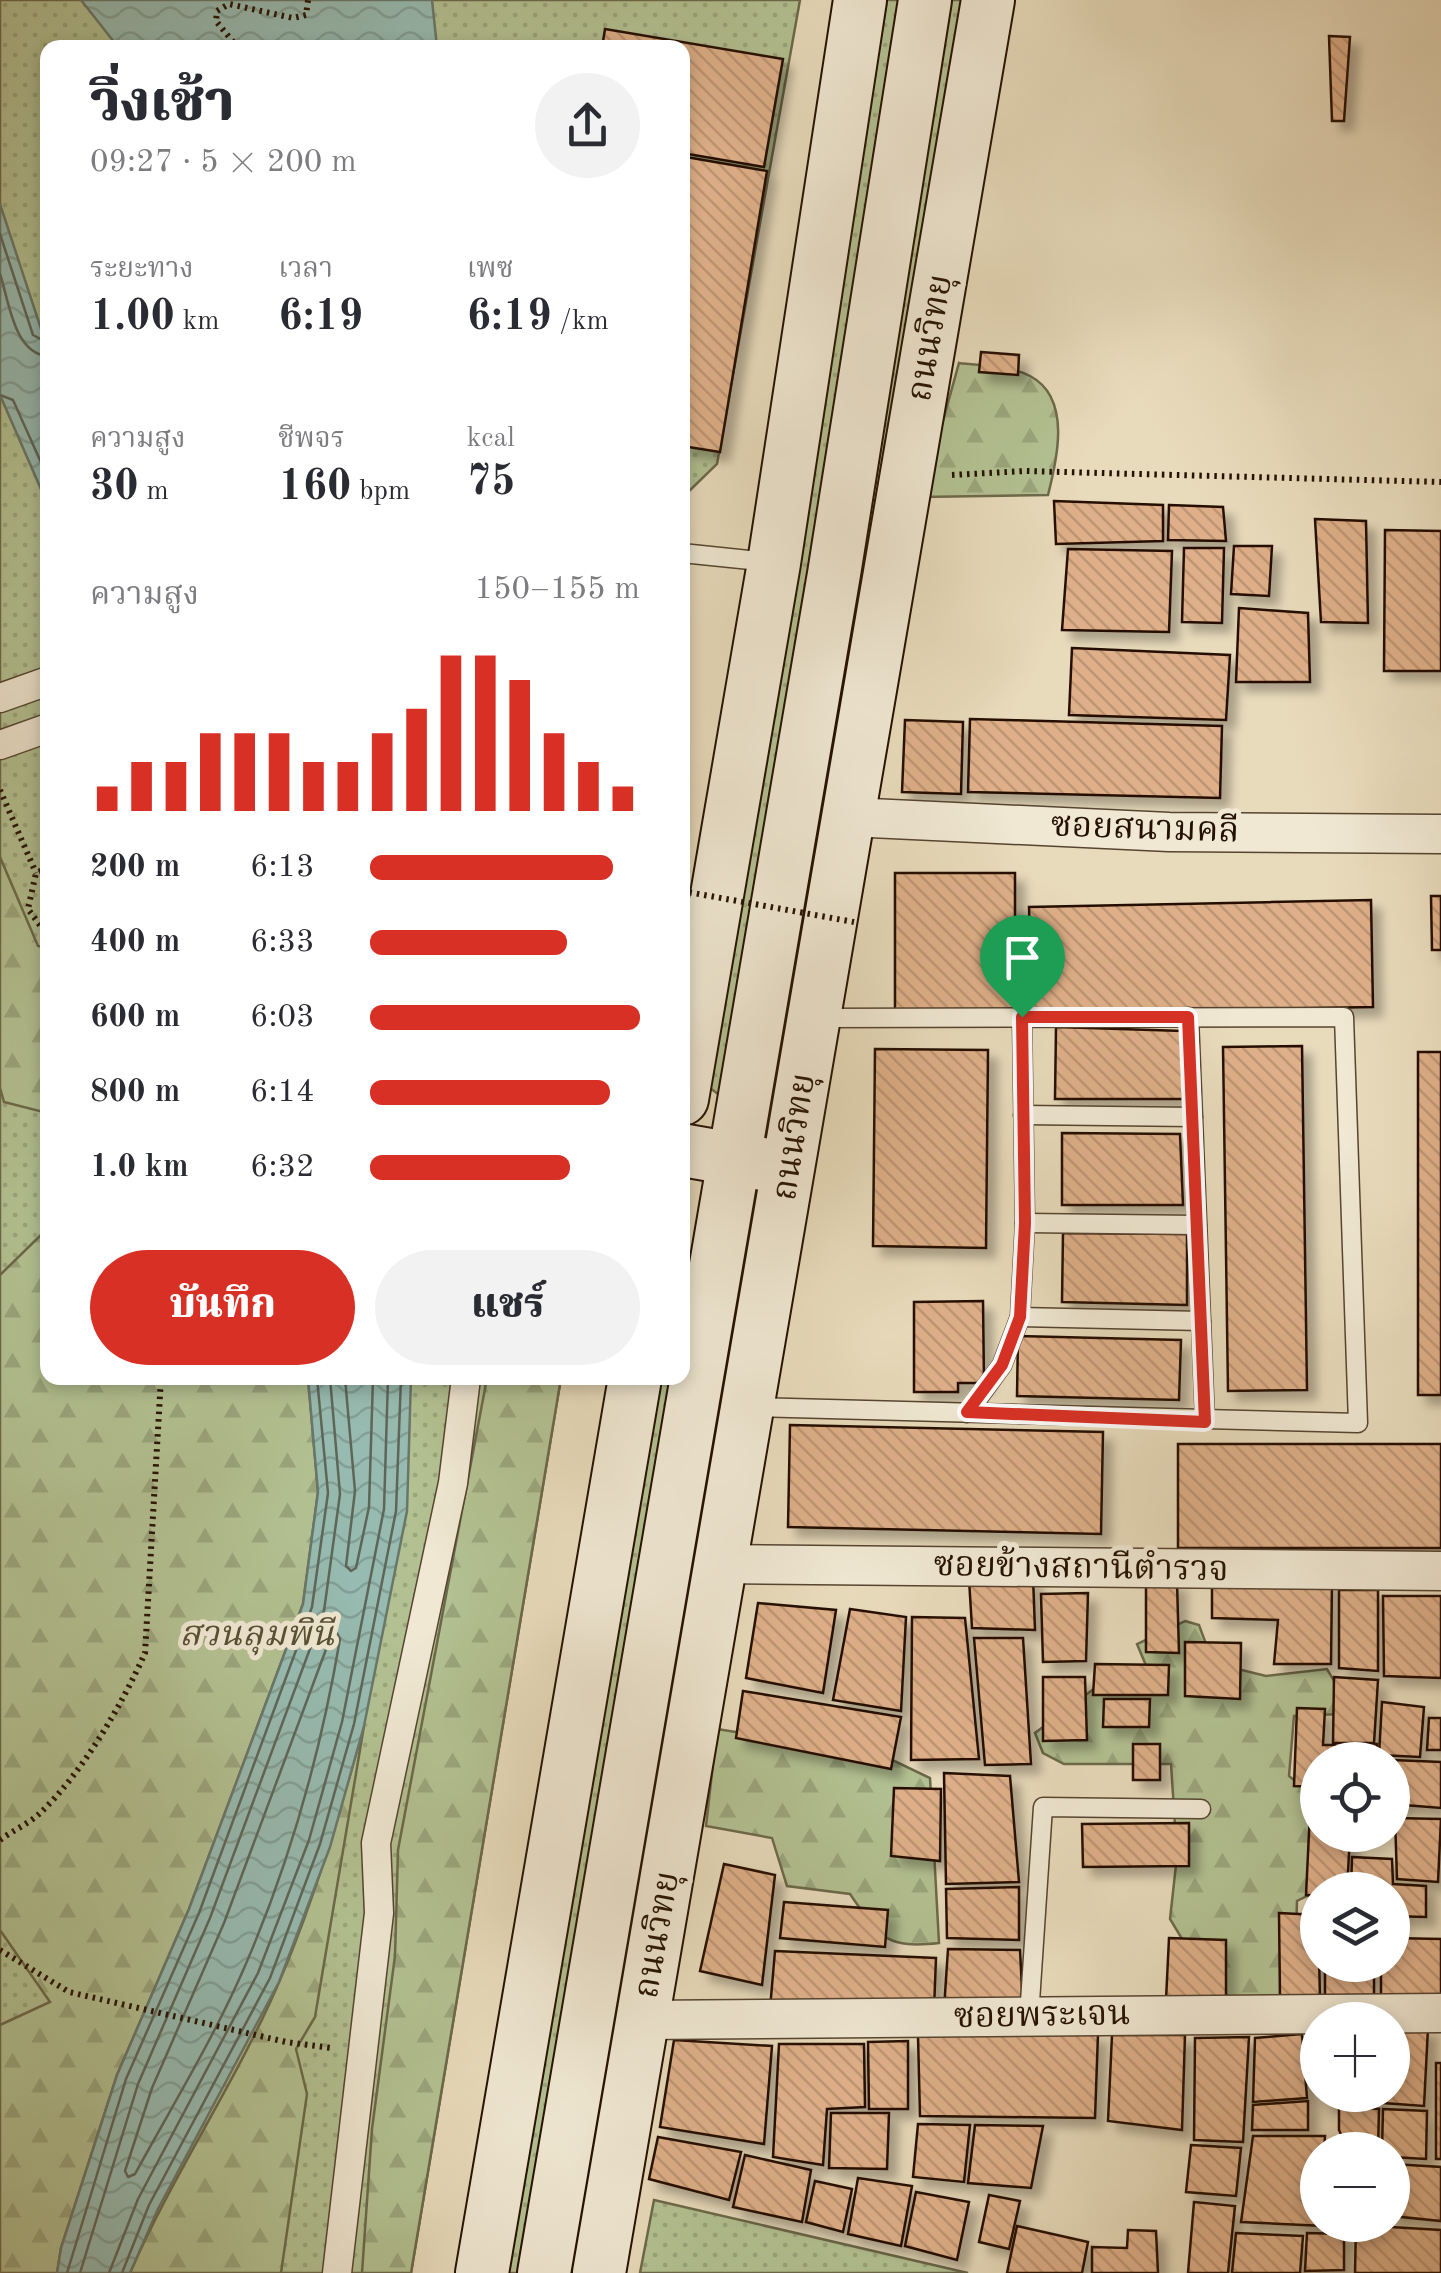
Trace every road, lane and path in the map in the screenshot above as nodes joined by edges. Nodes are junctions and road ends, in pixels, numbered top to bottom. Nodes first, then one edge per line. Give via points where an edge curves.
1 (308, 0) edge
2 (860, 0) edge
3 (925, 0) edge
4 (988, 0) edge
5 (231, 40) edge
6 (907, 475) junction
7 (1441, 482) edge
8 (690, 554) edge
9 (774, 563) junction
10 (834, 574) junction
11 (889, 580) junction
12 (40, 684) edge
13 (0, 698) edge
14 (40, 731) edge
15 (0, 745) edge
16 (0, 790) edge
17 (849, 817) junction
18 (1441, 834) edge
19 (40, 872) edge
20 (36, 874) junction
21 (690, 892) edge
22 (854, 922) dead end
23 (40, 925) edge
24 (1022, 1017) junction
25 (1188, 1017) junction
26 (815, 1018) junction
27 (690, 1052) edge
28 (1024, 1115) junction
29 (1193, 1117) junction
30 (690, 1151) edge
31 (734, 1159) junction
32 (790, 1169) junction
33 (1025, 1223) junction
34 (1197, 1226) junction
35 (1020, 1317) junction
36 (1201, 1322) junction
37 (160, 1385) edge
38 (465, 1385) edge
39 (634, 1385) edge
40 (750, 1406) junction
41 (967, 1412) junction
42 (1205, 1422) junction
43 (721, 1564) junction
44 (1441, 1571) edge
45 (1201, 1808) dead end
46 (0, 1840) edge
47 (0, 1950) edge
48 (1441, 2013) edge
49 (1029, 2017) junction
50 (643, 2020) junction
51 (361, 2050) junction
52 (337, 2273) edge
53 (482, 2273) edge
54 (544, 2273) edge
55 (599, 2273) edge

1 - 5 path via 306,15 293,18 229,4 217,10 216,22
2 - 9 main road
3 - 10 main road, ถนนวิทยุ
4 - 6 main road, ถนนวิทยุ
6 - 7 path
6 - 11 main road, ถนนวิทยุ
8 - 9 lane
9 - 27 main road
10 - 11 main road
10 - 31 main road, ถนนวิทยุ
11 - 17 main road, ถนนวิทยุ
12 - 13 street
14 - 15 street
16 - 20 path
17 - 18 street, ซอยสนามคลี via 1170,832
17 - 26 main road, ถนนวิทยุ
19 - 20 path
20 - 23 path via 28,909
21 - 22 path, bridge
24 - 25 lane
24 - 26 lane
24 - 28 lane
25 - 29 lane
25 - 42 lane via 1344,1017 1358,1424
26 - 32 main road, ถนนวิทยุ
28 - 29 lane
28 - 33 lane
29 - 34 lane
30 - 31 main road
31 - 32 main road
31 - 54 main road, ถนนวิทยุ
32 - 40 main road, ถนนวิทยุ
33 - 34 lane
33 - 35 lane
34 - 36 lane
35 - 36 lane
35 - 41 lane via 1002,1365
36 - 42 lane
37 - 46 path via 145,1653 128,1692 85,1755 38,1814
38 - 51 street via 454,1483 376,1843 379,1912
39 - 53 main road
40 - 41 lane
40 - 43 main road, ถนนวิทยุ
41 - 42 lane
43 - 44 street, ซอยข้างสถานีตำรวจ
43 - 50 main road, ถนนวิทยุ
45 - 49 lane via 1043,1807
47 - 51 path via 69,1992 286,2042
48 - 49 street, ซอยพระเจน
49 - 50 street, ซอยพระเจน
50 - 55 main road, ถนนวิทยุ
51 - 52 street

